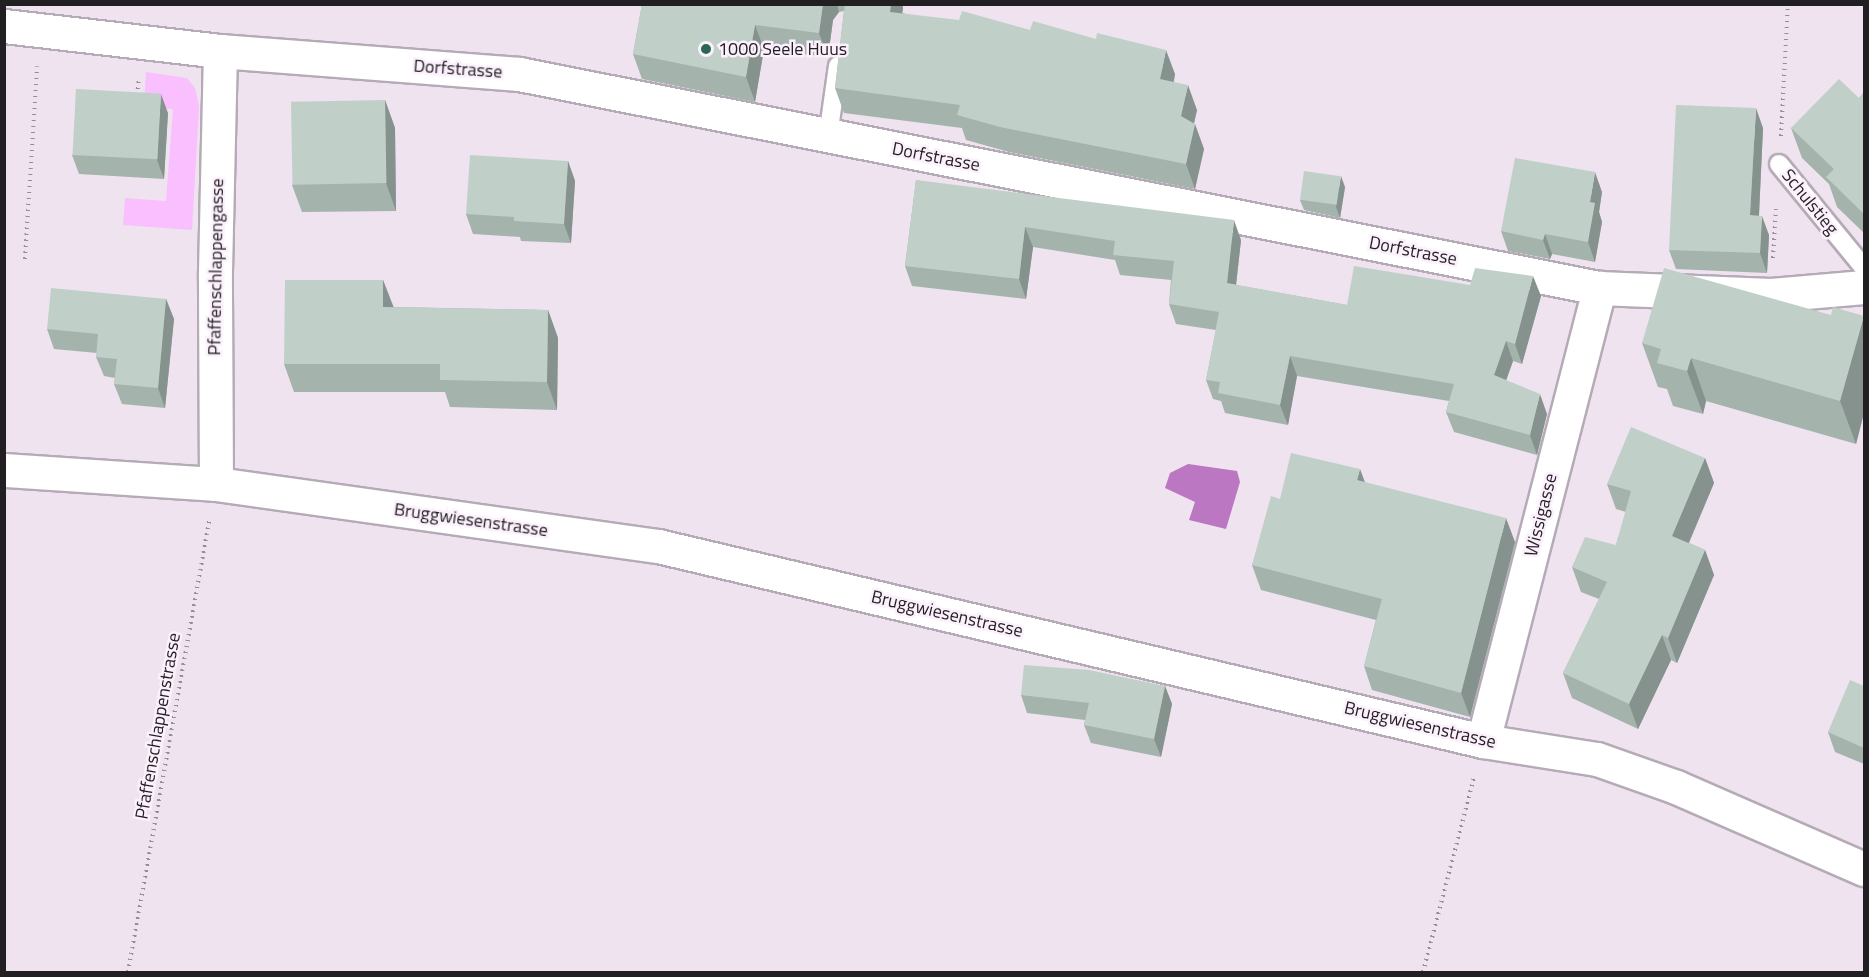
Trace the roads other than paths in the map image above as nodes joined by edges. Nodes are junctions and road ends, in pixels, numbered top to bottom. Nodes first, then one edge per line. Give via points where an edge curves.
1 (4, 26) edge
2 (841, 45) edge
3 (220, 51) junction
4 (828, 136) junction
5 (1779, 164) dead end
6 (1864, 268) edge
7 (1864, 287) edge
8 (1599, 288) junction
9 (4, 470) edge
10 (216, 484) junction
11 (1483, 741) junction
12 (1864, 869) edge

1 - 3 street, Dorfstrasse
2 - 4 lane
3 - 4 street, Dorfstrasse via 519,74
3 - 10 street, Pfaffenschlappengasse
4 - 8 street, Dorfstrasse
5 - 6 lane, Schulstieg
7 - 8 street, Dorfstrasse via 1771,295
8 - 11 street, Wissigasse
9 - 10 street, Bruggwiesenstrasse
10 - 11 street, Bruggwiesenstrasse via 658,546
11 - 12 street, Bruggwiesenstrasse via 1598,759 1676,787

